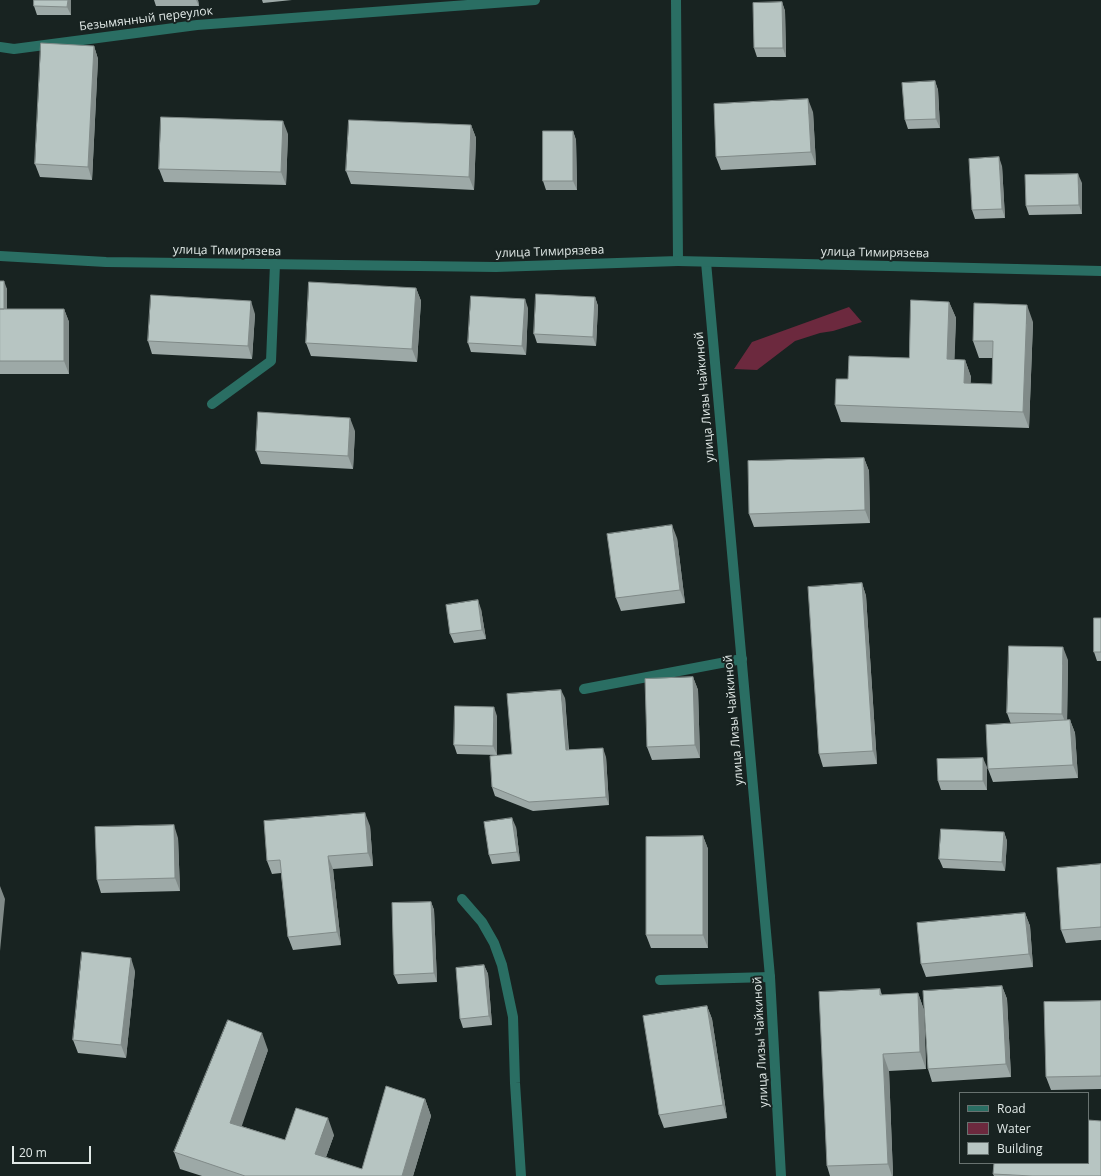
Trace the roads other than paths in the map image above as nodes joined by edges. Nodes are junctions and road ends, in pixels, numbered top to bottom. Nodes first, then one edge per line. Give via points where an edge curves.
1 (536, 0) edge
2 (676, 0) edge
3 (0, 47) edge
4 (0, 256) edge
5 (678, 261) junction
6 (706, 262) junction
7 (275, 264) junction
8 (1101, 271) edge
9 (212, 404) dead end
10 (742, 660) junction
11 (584, 689) dead end
12 (462, 899) dead end
13 (770, 977) junction
14 (660, 980) dead end
15 (521, 1176) edge
16 (781, 1176) edge

1 - 3 street, Безымянный переулок via 197,25 14,48
2 - 5 street
4 - 7 street, улица Тимирязева via 106,262
5 - 6 street, улица Тимирязева
5 - 7 street, улица Тимирязева via 496,267
6 - 8 street, улица Тимирязева
6 - 10 street, улица Лизы Чайкиной
7 - 9 street via 271,361
10 - 11 street
10 - 13 street, улица Лизы Чайкиной
12 - 15 street via 482,922 494,942 502,965 513,1017
13 - 14 street
13 - 16 street, улица Лизы Чайкиной

